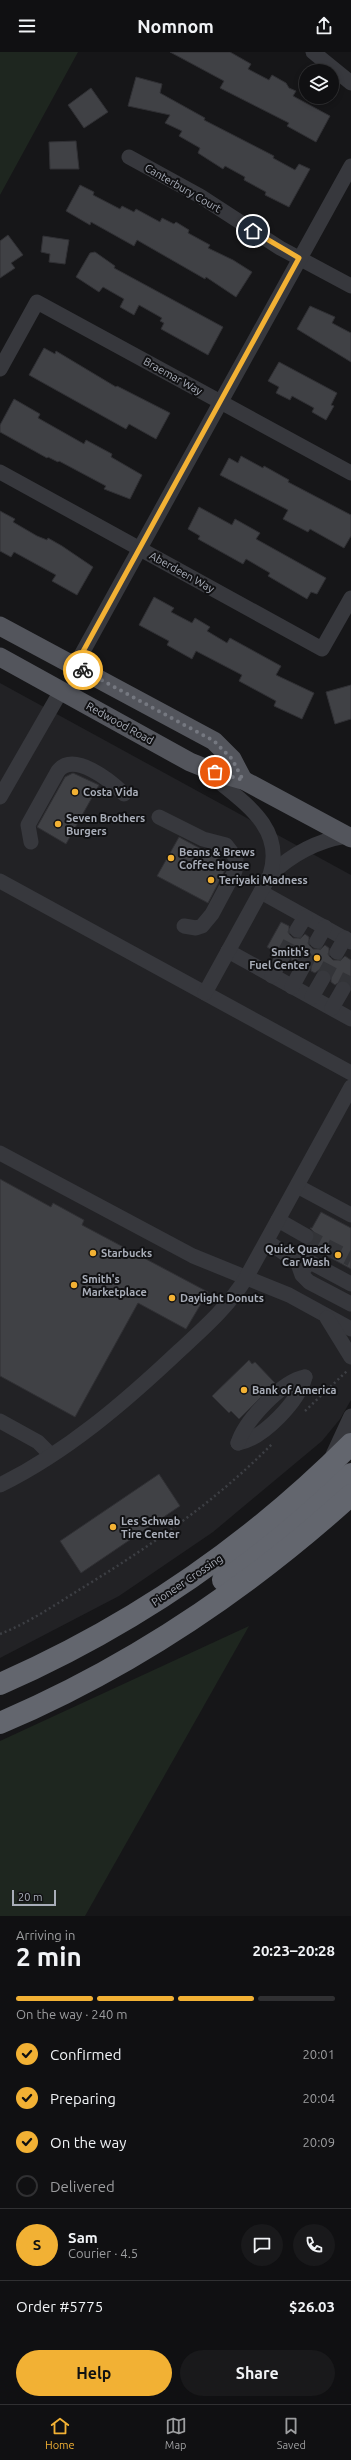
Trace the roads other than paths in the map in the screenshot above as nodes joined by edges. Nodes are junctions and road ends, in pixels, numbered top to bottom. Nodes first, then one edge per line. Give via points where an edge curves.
1 (313, 52) edge
2 (351, 83) edge
3 (129, 157) dead end
4 (351, 166) edge
5 (299, 258) junction
6 (351, 286) edge
7 (0, 369) edge
8 (220, 402) junction
9 (0, 472) edge
10 (351, 473) edge
11 (140, 548) junction
12 (351, 598) edge
13 (0, 626) edge
14 (0, 657) edge
15 (75, 666) junction
16 (61, 691) junction
17 (202, 767) junction
18 (243, 780) junction
19 (124, 794) dead end
20 (0, 797) edge
21 (159, 817) dead end
22 (348, 837) edge
23 (31, 842) dead end
24 (270, 875) junction
25 (0, 881) edge
26 (261, 892) junction
27 (305, 916) junction
28 (184, 926) dead end
29 (325, 927) junction
30 (298, 930) tunnel mouth
31 (348, 940) edge
32 (317, 941) tunnel mouth
33 (228, 951) junction
34 (337, 952) tunnel mouth
35 (283, 956) tunnel mouth
36 (303, 967) tunnel mouth
37 (272, 976) junction
38 (323, 978) tunnel mouth
39 (292, 987) junction
40 (342, 989) tunnel mouth
41 (205, 993) junction
42 (312, 998) junction
43 (332, 1008) junction
44 (351, 1019) edge
45 (351, 1073) edge
46 (351, 1087) edge
47 (0, 1153) edge
48 (297, 1186) junction
49 (351, 1215) edge
50 (278, 1220) junction
51 (306, 1236) tunnel mouth
52 (267, 1241) junction
53 (297, 1261) junction
54 (246, 1278) junction
55 (351, 1284) edge
56 (351, 1294) edge
57 (351, 1304) edge
58 (325, 1316) junction
59 (351, 1329) edge
60 (349, 1364) edge
61 (305, 1377) dead end
62 (351, 1416) edge
63 (0, 1421) edge
64 (238, 1443) dead end
65 (351, 1444) edge
66 (51, 1455) junction
67 (326, 1469) junction
68 (351, 1474) edge
69 (0, 1485) edge
70 (351, 1495) edge
71 (116, 1666) junction
72 (0, 1684) edge
73 (0, 1723) edge

1 - 2 street
3 - 5 street, Canterbury Court via 200,196
4 - 5 street
5 - 6 street, Canterbury Court
5 - 8 street
7 - 8 street, Braemar Way via 37,302
8 - 10 street, Braemar Way
8 - 11 street
9 - 11 street, Aberdeen Way
11 - 12 street, Aberdeen Way via 322,649
11 - 15 street
13 - 15 main road
14 - 16 main road, Redwood Road
15 - 18 main road via 214,741 232,759
16 - 17 main road, Redwood Road
16 - 20 street
17 - 18 main road, Redwood Road
17 - 24 street via 266,827 274,849
18 - 22 main road, Redwood Road
19 - 23 street via 112,782 80,765 64,765 58,770 28,825
21 - 28 street via 202,839 226,845 236,858 235,871 207,921 196,928
22 - 24 street via 331,838 304,849
24 - 26 street
25 - 41 street
26 - 27 street
26 - 33 street
27 - 29 street
27 - 30 street
29 - 31 street
29 - 32 street
31 - 34 street
33 - 37 street
33 - 41 street
35 - 37 street
36 - 39 street
37 - 39 street
38 - 42 street
39 - 42 street
40 - 43 street
41 - 45 street
42 - 43 street
43 - 44 street
46 - 48 street
47 - 54 street via 193,1256
48 - 49 street
48 - 50 street
50 - 51 street
50 - 52 street
52 - 53 street
52 - 54 street
53 - 55 street via 312,1263
53 - 56 street
53 - 57 street via 302,1276 309,1282
54 - 58 street via 301,1300
54 - 66 street via 225,1308 171,1359 119,1406
58 - 59 street
58 - 60 street via 338,1333
61 - 64 street via 297,1397 275,1419 258,1435
62 - 67 street
63 - 66 street via 38,1442
65 - 67 highway, Pioneer Crossing
66 - 69 street
67 - 72 highway, Pioneer Crossing via 268,1521 197,1574 96,1637
68 - 71 highway via 314,1507
70 - 71 highway via 237,1588 164,1638
71 - 73 highway

